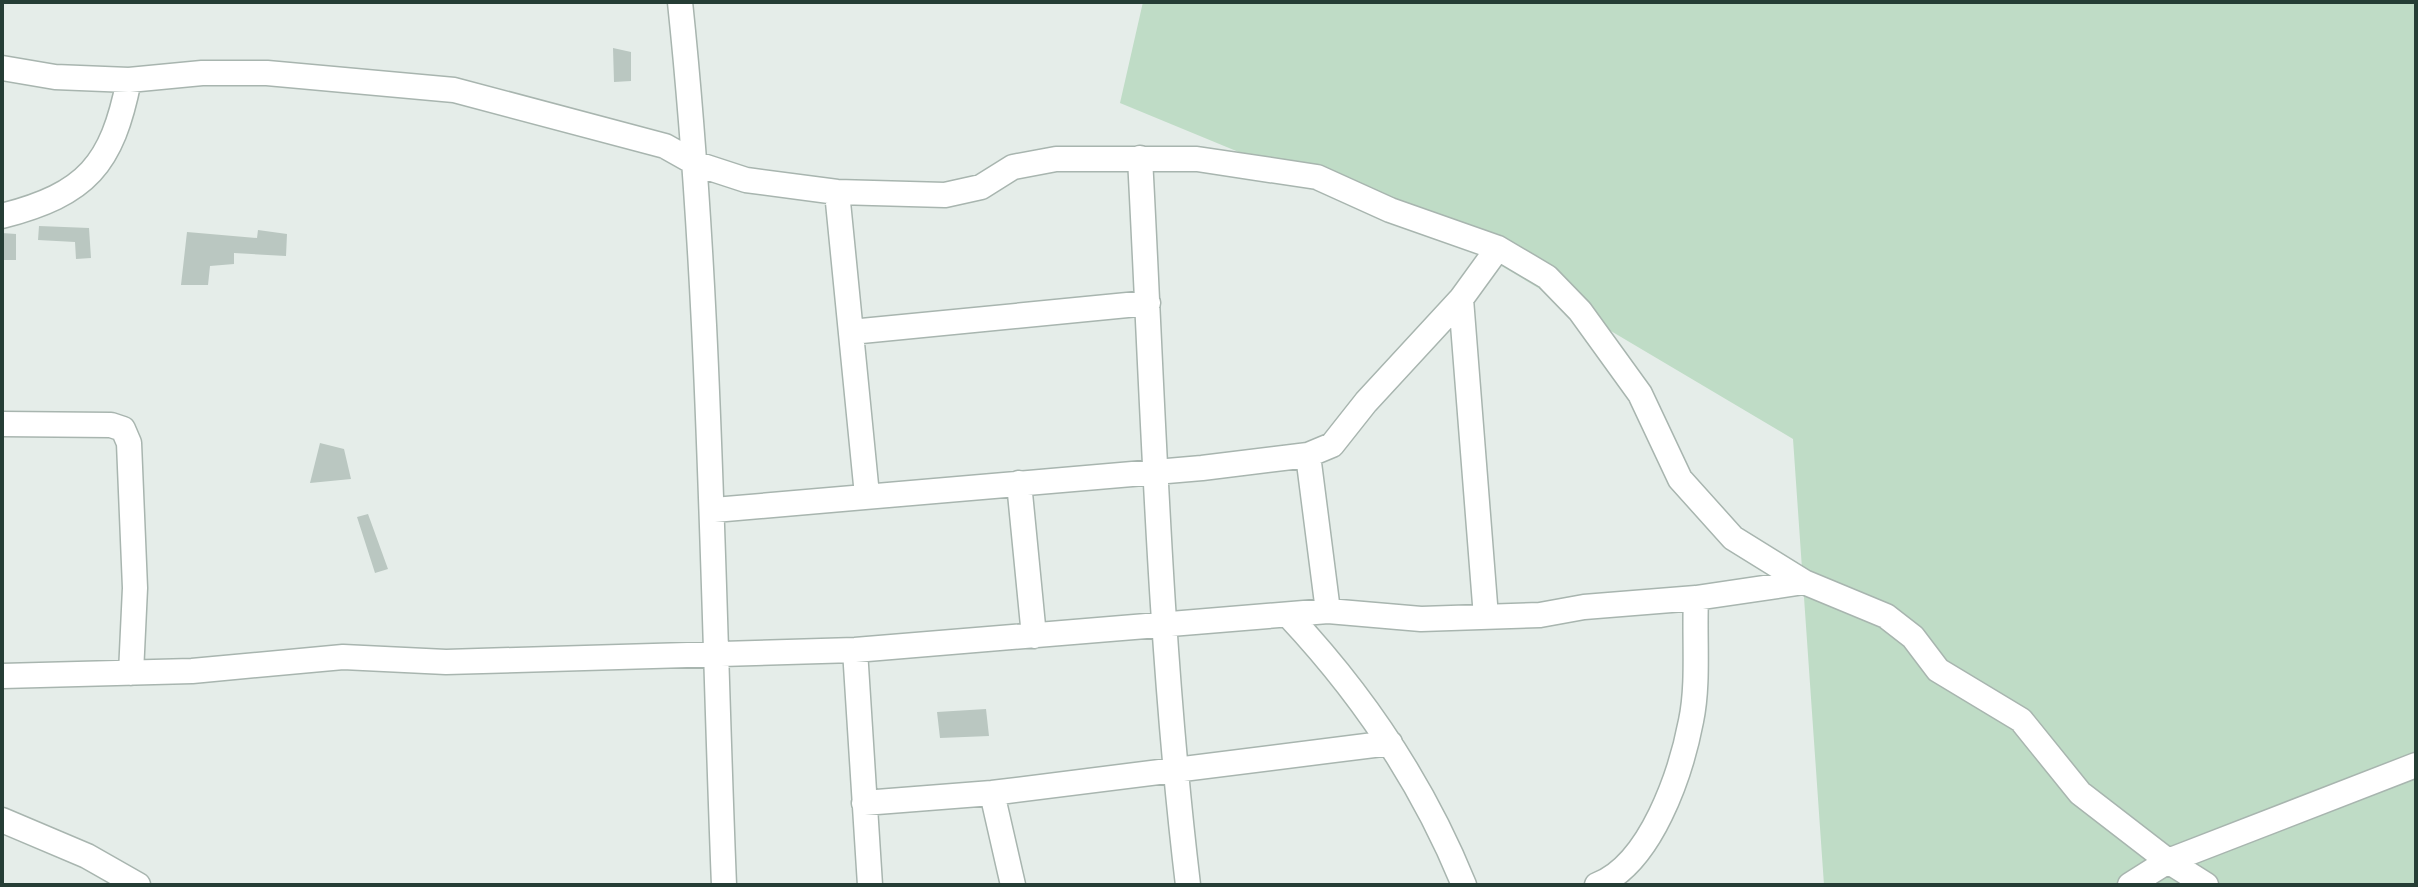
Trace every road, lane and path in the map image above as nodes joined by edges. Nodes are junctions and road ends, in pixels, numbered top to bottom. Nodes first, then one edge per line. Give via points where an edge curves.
1 (680, 2) edge
2 (2, 68) edge
3 (129, 80) junction
4 (1140, 158) junction
5 (697, 164) junction
6 (837, 192) junction
7 (2, 216) edge
8 (1498, 248) junction
9 (1461, 299) junction
10 (1148, 303) junction
11 (851, 332) junction
12 (2, 424) edge
13 (1308, 455) junction
14 (1157, 472) junction
15 (1019, 483) junction
16 (867, 495) junction
17 (714, 510) junction
18 (1804, 582) junction
19 (1696, 598) junction
20 (1328, 611) junction
21 (1289, 616) junction
22 (1486, 617) junction
23 (1164, 626) junction
24 (1034, 636) junction
25 (855, 650) junction
26 (715, 655) junction
27 (131, 673) junction
28 (2, 676) edge
29 (1390, 743) junction
30 (2416, 765) edge
31 (1174, 770) junction
32 (992, 793) junction
33 (864, 803) junction
34 (2, 820) edge
35 (2168, 861) junction
36 (138, 885) edge
37 (724, 885) edge
38 (870, 885) edge
39 (1013, 885) edge
40 (1188, 885) edge
41 (1464, 885) edge
42 (1597, 885) edge
43 (2130, 885) edge
44 (2206, 885) edge

1 - 5 street
2 - 3 street
3 - 5 street via 267,73 454,90 665,146
3 - 7 street via 120,125 106,153 83,180 60,197
4 - 6 street via 1056,159 1013,167 981,187 945,195
4 - 8 street via 1197,159 1317,177 1390,210
4 - 10 street
5 - 6 street via 746,180
5 - 17 street
6 - 11 street
8 - 9 street
8 - 18 street via 1547,277 1580,311 1640,394 1680,479 1706,510 1733,538
9 - 13 street via 1332,445
9 - 22 street
10 - 11 street
10 - 14 street
11 - 16 street
12 - 27 street via 123,429 129,443 135,588
13 - 14 street
13 - 20 street
14 - 15 street
14 - 23 street
15 - 16 street
15 - 24 street
16 - 17 street
17 - 26 street
18 - 19 street
18 - 35 street via 1886,616 1913,637 1938,670 2021,720 2080,793
19 - 22 street
19 - 42 street via 1692,719 1666,803 1641,850
20 - 21 street
20 - 22 street via 1421,619
21 - 23 street
21 - 29 street via 1339,670
23 - 24 street
23 - 31 street
24 - 25 street
25 - 26 street
25 - 33 street
26 - 27 street via 446,662 343,657
26 - 37 street
27 - 28 street
29 - 31 street
29 - 41 street via 1439,824
30 - 35 street
31 - 32 street
31 - 40 street
32 - 33 street
32 - 39 street
33 - 38 street
34 - 36 street via 87,856
35 - 43 street
35 - 44 street

